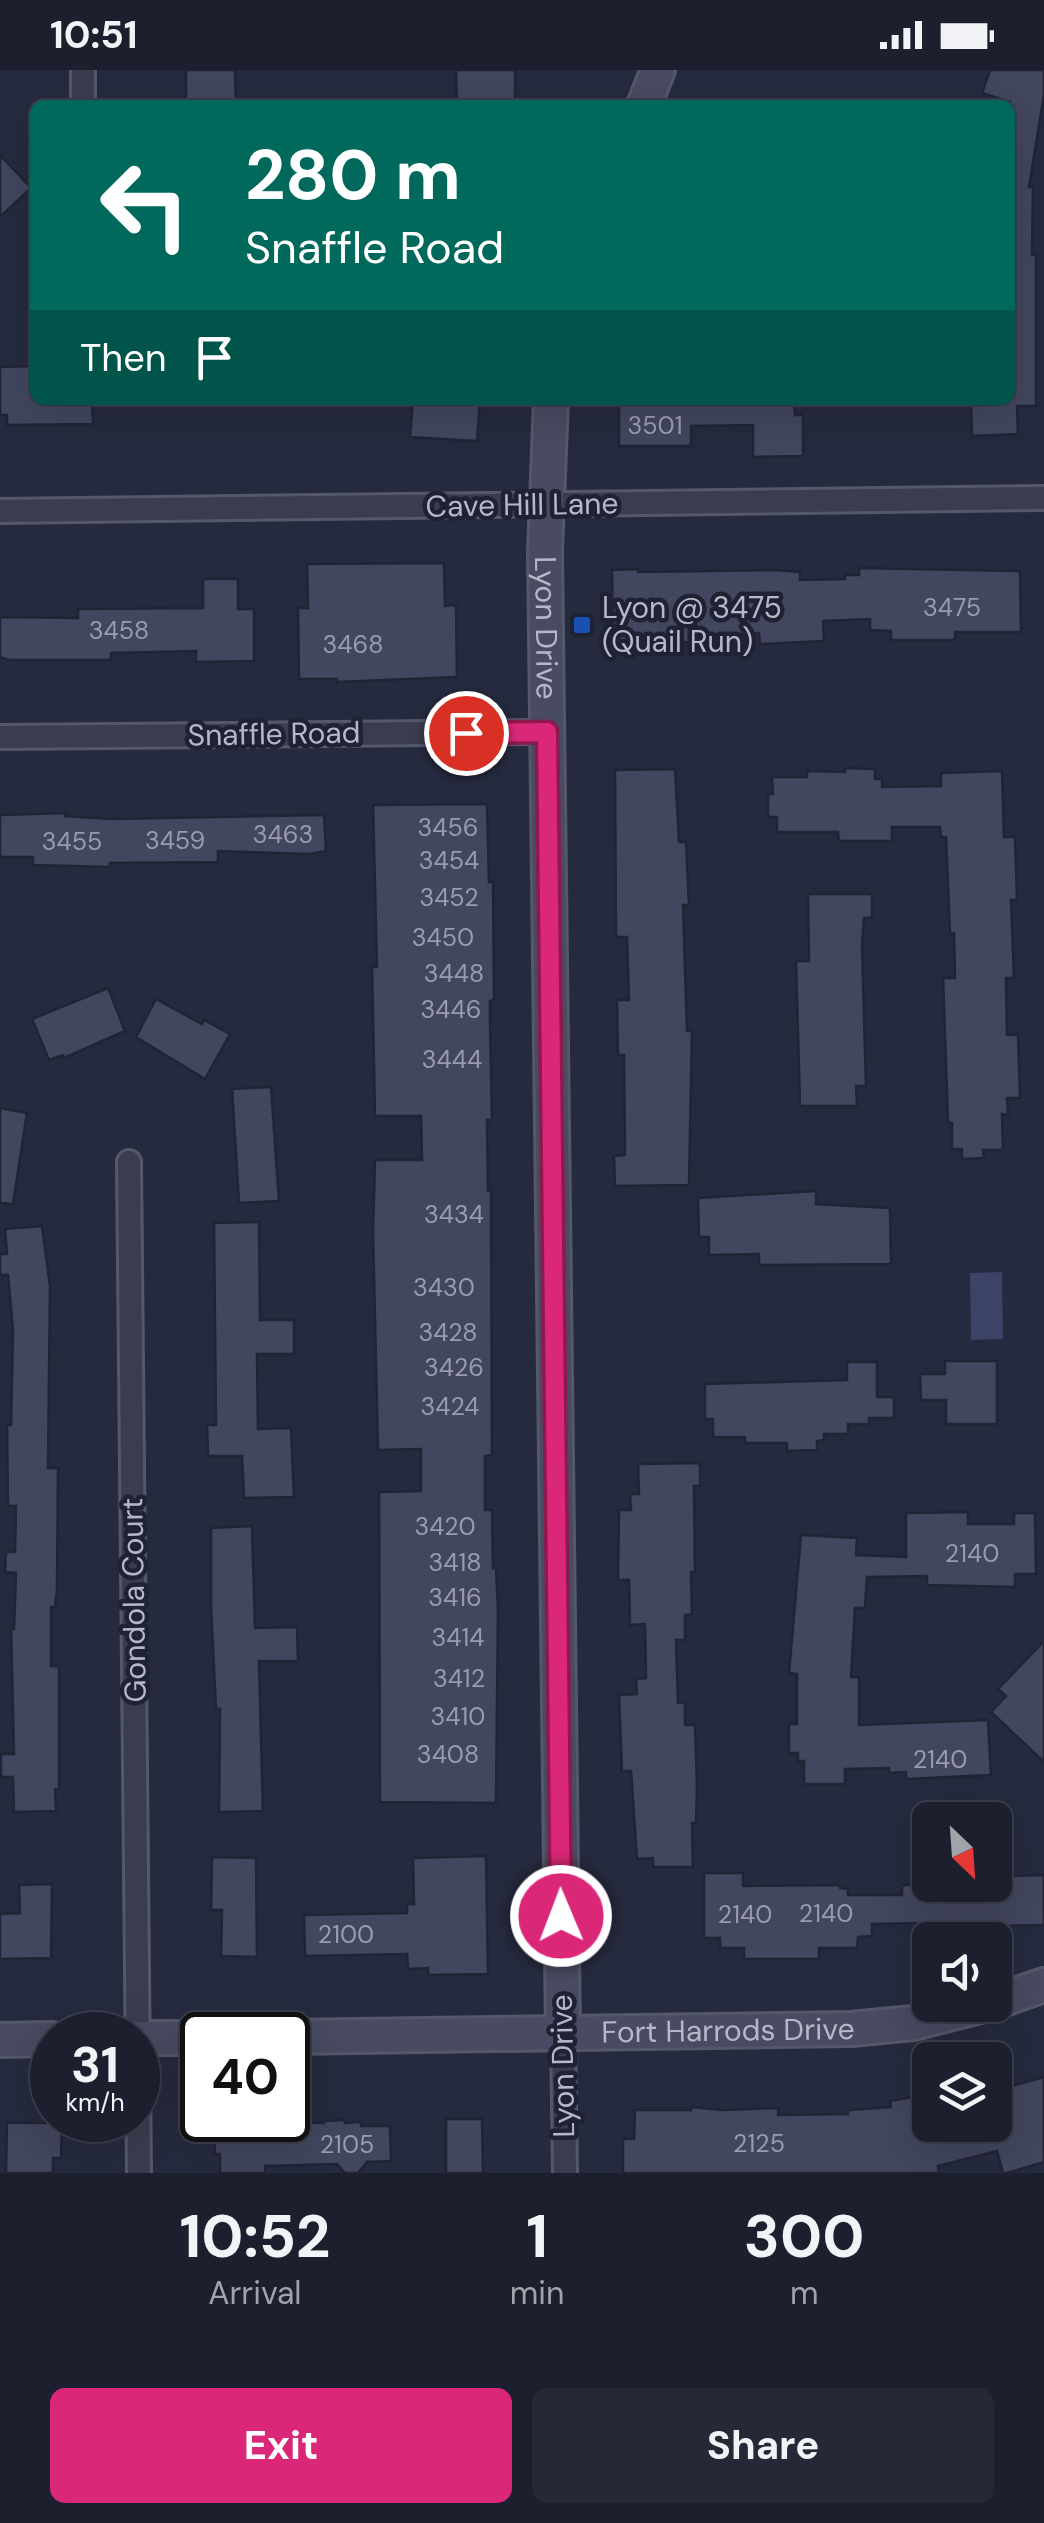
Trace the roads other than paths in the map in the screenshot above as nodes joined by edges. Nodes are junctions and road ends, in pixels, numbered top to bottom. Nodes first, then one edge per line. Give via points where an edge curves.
1 (83, 70) edge
2 (658, 70) edge
3 (83, 100) edge
4 (646, 100) edge
5 (551, 405) edge
6 (1044, 498) edge
7 (546, 504) junction
8 (0, 511) edge
9 (547, 732) junction
10 (0, 737) edge
11 (129, 1162) dead end
12 (1044, 1984) edge
13 (1012, 1996) edge
14 (138, 2012) edge
15 (917, 2022) edge
16 (564, 2034) junction
17 (310, 2036) edge
18 (30, 2039) edge
19 (0, 2040) edge
20 (139, 2142) edge
21 (139, 2173) edge
22 (564, 2173) edge

1 - 3 street
2 - 4 street
5 - 7 street, Lyon Drive
6 - 7 street, Cave Hill Lane
7 - 8 street, Cave Hill Lane
7 - 9 street, Lyon Drive
9 - 10 street, Snaffle Road
9 - 16 street, Lyon Drive
11 - 14 street, Gondola Court
12 - 13 street
15 - 16 street, Fort Harrods Drive
16 - 17 street, Fort Harrods Drive
16 - 22 street, Lyon Drive
18 - 19 street
20 - 21 street, Gondola Court

